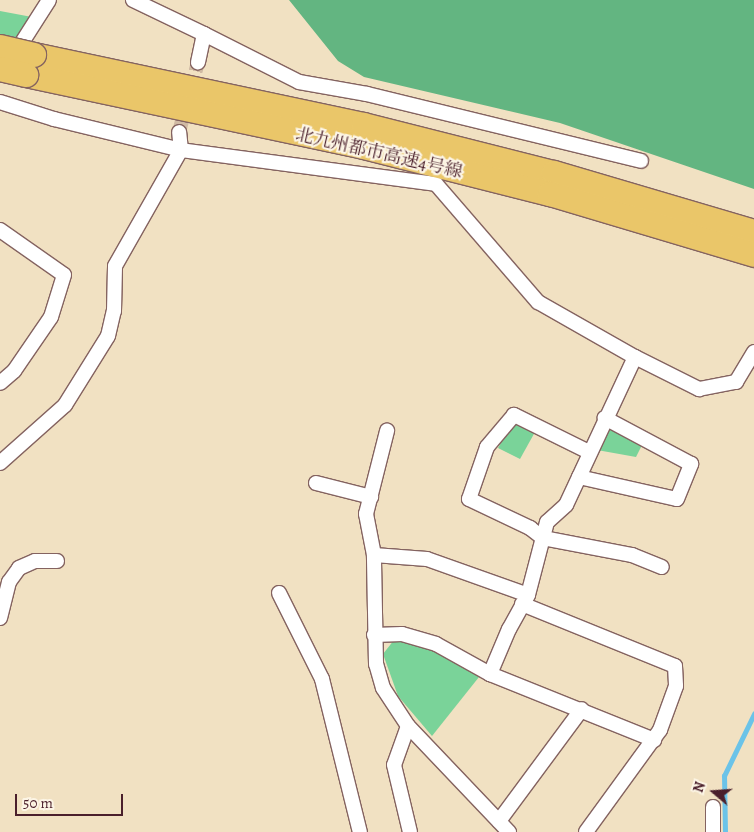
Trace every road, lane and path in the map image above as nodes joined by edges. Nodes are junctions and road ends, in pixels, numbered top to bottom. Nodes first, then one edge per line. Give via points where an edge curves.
1 (49, 0) edge
2 (133, 0) edge
3 (204, 34) junction
4 (0, 47) edge
5 (198, 62) tunnel mouth
6 (30, 66) junction
7 (0, 69) edge
8 (0, 77) edge
9 (0, 102) edge
10 (179, 132) tunnel mouth
11 (181, 150) junction
12 (641, 161) dead end
13 (0, 230) edge
14 (754, 232) edge
15 (754, 254) edge
16 (754, 352) edge
17 (635, 357) junction
18 (0, 383) edge
19 (605, 418) junction
20 (387, 431) dead end
21 (589, 452) junction
22 (0, 463) edge
23 (579, 477) junction
24 (316, 483) dead end
25 (371, 497) junction
26 (543, 538) junction
27 (374, 555) junction
28 (57, 561) dead end
29 (662, 567) dead end
30 (279, 592) dead end
31 (525, 600) junction
32 (0, 618) edge
33 (374, 635) junction
34 (490, 674) junction
35 (582, 710) junction
36 (408, 726) junction
37 (654, 740) junction
38 (714, 806) dead end
39 (499, 821) junction
40 (360, 832) edge
41 (410, 832) edge
42 (509, 832) edge
43 (586, 832) edge
44 (713, 832) edge

1 - 8 street
2 - 3 street
3 - 5 street
3 - 12 street via 299,82 367,94
4 - 6 highway, 北九州都市高速4号線, bridge
6 - 7 highway, 北九州都市高速4号線, bridge
6 - 14 highway, 北九州都市高速4号線 via 364,125 554,173
6 - 15 highway, 北九州都市高速4号線 via 569,200
9 - 11 street via 54,120
10 - 11 street
11 - 17 street via 436,184 538,302
11 - 22 street via 115,266 114,311 108,336 65,404
13 - 18 street via 64,275 51,317 14,371
16 - 17 street via 736,382 699,389
17 - 19 street
19 - 21 street
19 - 23 street via 691,464 677,499
20 - 25 street
21 - 23 street
21 - 26 street via 514,415 487,447 469,499 530,528
23 - 26 street via 566,505 547,522
24 - 25 street
25 - 27 street via 366,514
26 - 29 street via 632,555
26 - 31 street
27 - 31 street via 427,559
27 - 33 street
28 - 32 street via 35,561 19,568 9,582
30 - 40 street via 322,679
31 - 34 street
31 - 37 street via 675,666 676,686
33 - 34 street via 402,634 436,644
33 - 36 street via 376,664 383,688
34 - 35 street
35 - 37 street
35 - 39 street
36 - 39 street
36 - 41 street via 394,765
37 - 43 street
38 - 44 street
39 - 42 street

